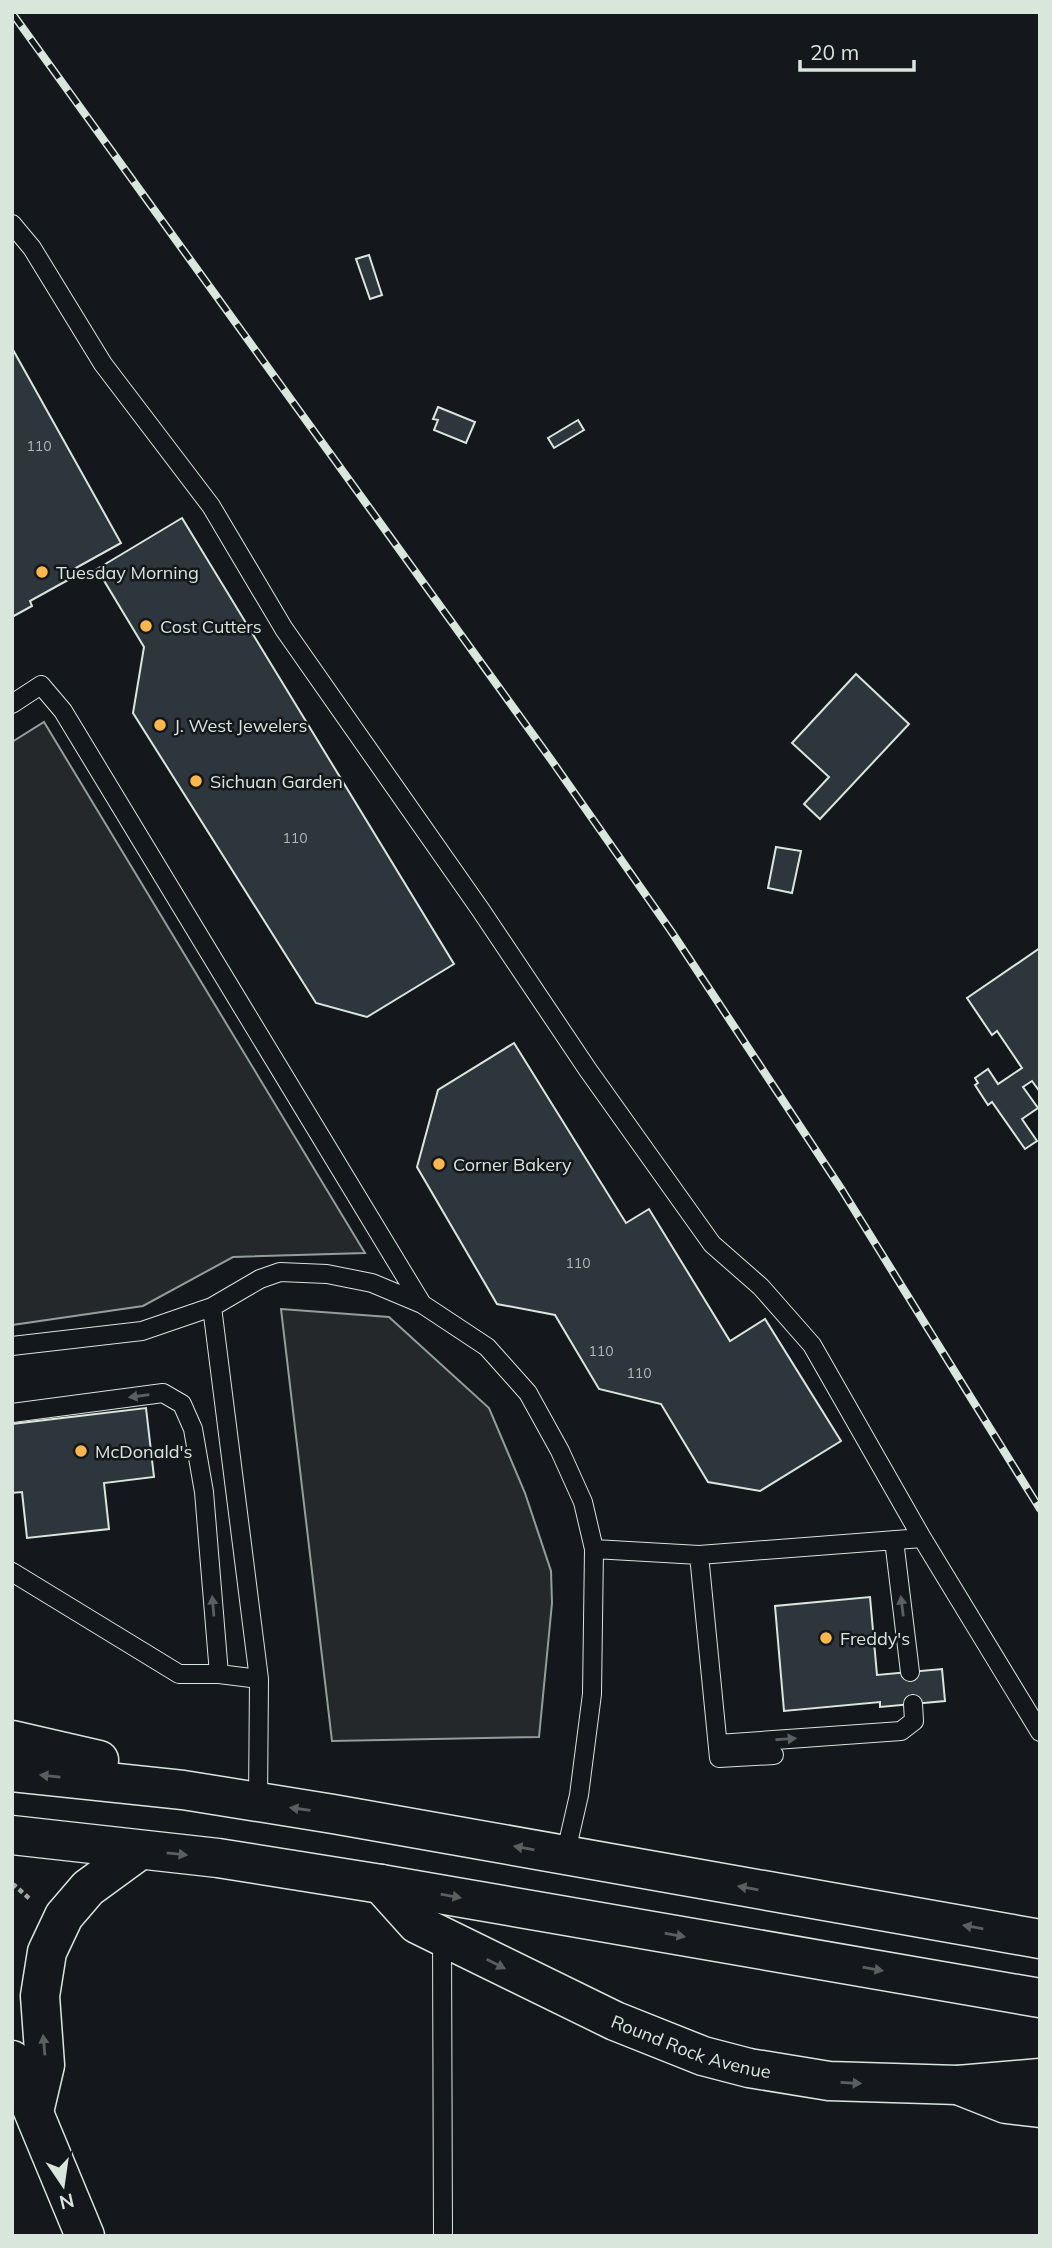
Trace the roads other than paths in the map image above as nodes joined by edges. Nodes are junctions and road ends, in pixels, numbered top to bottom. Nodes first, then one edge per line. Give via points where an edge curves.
1 (12, 224) edge
2 (12, 704) edge
3 (422, 1304) junction
4 (212, 1307) junction
5 (12, 1346) edge
6 (12, 1413) edge
7 (922, 1538) junction
8 (894, 1540) junction
9 (594, 1549) junction
10 (699, 1555) junction
11 (12, 1572) edge
12 (910, 1672) dead end
13 (219, 1674) junction
14 (259, 1679) junction
15 (913, 1704) dead end
16 (1040, 1732) edge
17 (12, 1740) edge
18 (718, 1744) junction
19 (774, 1755) dead end
20 (12, 1772) edge
21 (183, 1790) junction
22 (258, 1803) junction
23 (12, 1835) edge
24 (140, 1850) junction
25 (565, 1856) junction
26 (382, 1884) junction
27 (442, 1937) junction
28 (1040, 1939) edge
29 (1040, 1998) edge
30 (12, 2060) edge
31 (1040, 2078) edge
32 (958, 2085) junction
33 (1040, 2108) edge
34 (34, 2112) junction
35 (85, 2236) edge
36 (443, 2236) edge

1 - 7 lane via 32,248 103,364 211,506 285,629 587,1070 712,1244 761,1287 812,1345
2 - 3 lane via 41,685 63,711
3 - 4 lane via 372,1283 327,1274 280,1272
3 - 9 lane via 487,1347 528,1393 583,1502
4 - 5 lane via 142,1331
4 - 14 lane
13 -> 6 lane via 204,1492 193,1429 183,1404 163,1393
7 - 8 lane
7 - 16 lane
8 - 10 lane
12 -> 8 lane
9 - 10 lane
9 - 25 lane via 592,1694 579,1795
10 - 18 lane
11 - 13 lane via 179,1674
13 - 14 lane
14 - 22 lane
18 -> 15 lane via 901,1731 914,1721
17 - 21 main road via 143,1770
18 - 19 lane via 719,1758
21 -> 20 main road
21 - 22 main road
25 -> 22 main road
23 - 24 main road
24 -> 26 main road
34 -> 24 main road via 45,2065 40,1997 47,1952 64,1916 88,1888
28 -> 25 main road
26 - 27 main road, Round Rock Avenue via 417,1924
26 -> 29 main road
27 -> 32 main road, Round Rock Avenue via 615,2021 703,2056 829,2081
27 - 36 lane
30 - 34 main road
31 - 32 main road, Round Rock Avenue
32 - 33 main road via 1006,2104
34 - 35 main road

